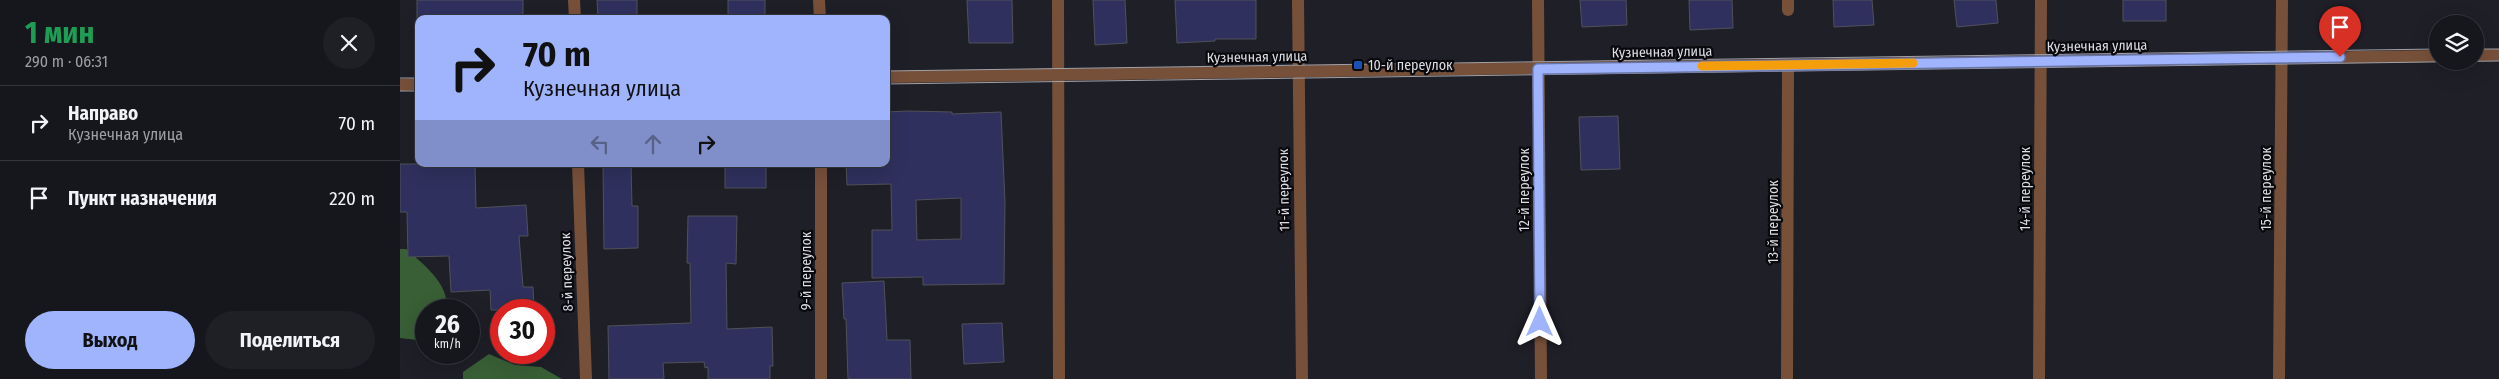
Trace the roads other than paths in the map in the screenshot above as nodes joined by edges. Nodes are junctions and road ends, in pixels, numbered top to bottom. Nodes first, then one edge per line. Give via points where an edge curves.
1 (574, 0) edge
2 (819, 0) edge
3 (1058, 0) edge
4 (1298, 0) edge
5 (1538, 0) edge
6 (2041, 0) edge
7 (2282, 0) edge
8 (575, 15) edge
9 (820, 15) edge
10 (2484, 55) edge
11 (2499, 55) edge
12 (2429, 56) edge
13 (2281, 58) junction
14 (2041, 61) junction
15 (1788, 65) junction
16 (1538, 69) junction
17 (1297, 72) junction
18 (1058, 75) junction
19 (890, 77) edge
20 (415, 84) edge
21 (400, 85) edge
22 (578, 167) edge
23 (821, 167) edge
24 (586, 379) edge
25 (821, 379) edge
26 (1059, 379) edge
27 (1302, 379) edge
28 (1541, 379) edge
29 (1787, 379) edge
30 (2039, 379) edge
31 (2280, 379) edge

1 - 8 street
2 - 9 street
3 - 18 street
4 - 17 street, 11-й переулок
5 - 16 street, 12-й переулок
6 - 14 street, 14-й переулок
7 - 13 street, 15-й переулок
10 - 11 street
12 - 13 street, Кузнечная улица
13 - 14 street, Кузнечная улица
13 - 31 street, 15-й переулок
14 - 15 street, Кузнечная улица
14 - 30 street, 14-й переулок
15 - 16 street, Кузнечная улица
15 - 29 street, 13-й переулок
16 - 17 street, Кузнечная улица
16 - 28 street, 12-й переулок
17 - 18 street, Кузнечная улица
17 - 27 street, 11-й переулок
18 - 19 street, Кузнечная улица
18 - 26 street
20 - 21 street
22 - 24 street, 8-й переулок
23 - 25 street, 9-й переулок

